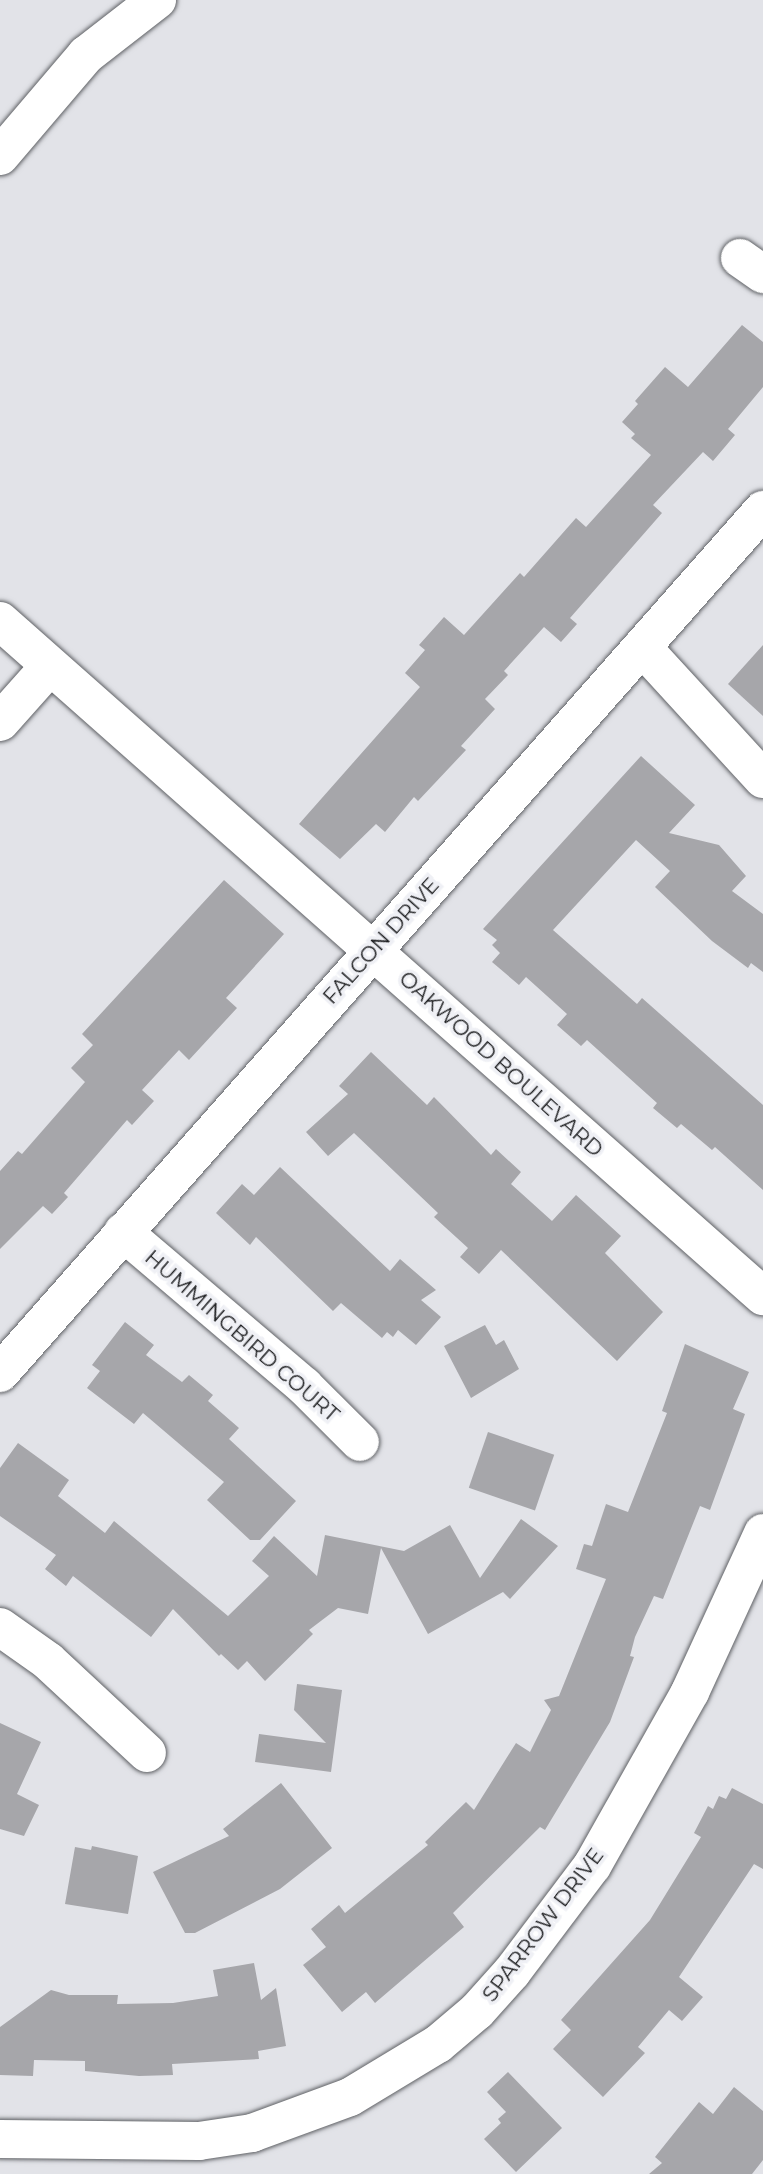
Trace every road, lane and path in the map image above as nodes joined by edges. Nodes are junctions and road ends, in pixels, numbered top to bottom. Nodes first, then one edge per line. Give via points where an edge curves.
1 (157, 0) edge
2 (0, 156) edge
3 (763, 510) edge
4 (0, 621) edge
5 (642, 647) junction
6 (49, 667) junction
7 (0, 722) edge
8 (763, 779) edge
9 (373, 948) junction
10 (123, 1232) junction
11 (763, 1296) edge
12 (0, 1373) edge
13 (360, 1442) dead end
14 (763, 1534) edge
15 (0, 1627) edge
16 (147, 1753) dead end
17 (0, 2139) edge

1 - 2 street via 86,55
3 - 5 street, FALCON DRIVE
4 - 6 street, OAKWOOD BOULEVARD
5 - 8 street
5 - 9 street, FALCON DRIVE
6 - 7 street
6 - 9 street, OAKWOOD BOULEVARD
9 - 10 street, FALCON DRIVE
9 - 11 street, OAKWOOD BOULEVARD
10 - 12 street, FALCON DRIVE
10 - 13 street, HUMMINGBIRD COURT via 304,1386
14 - 17 street, SPARROW DRIVE via 690,1692 592,1866 512,1972 477,2011 438,2044 350,2097 252,2133 199,2141
15 - 16 street via 79,1687

